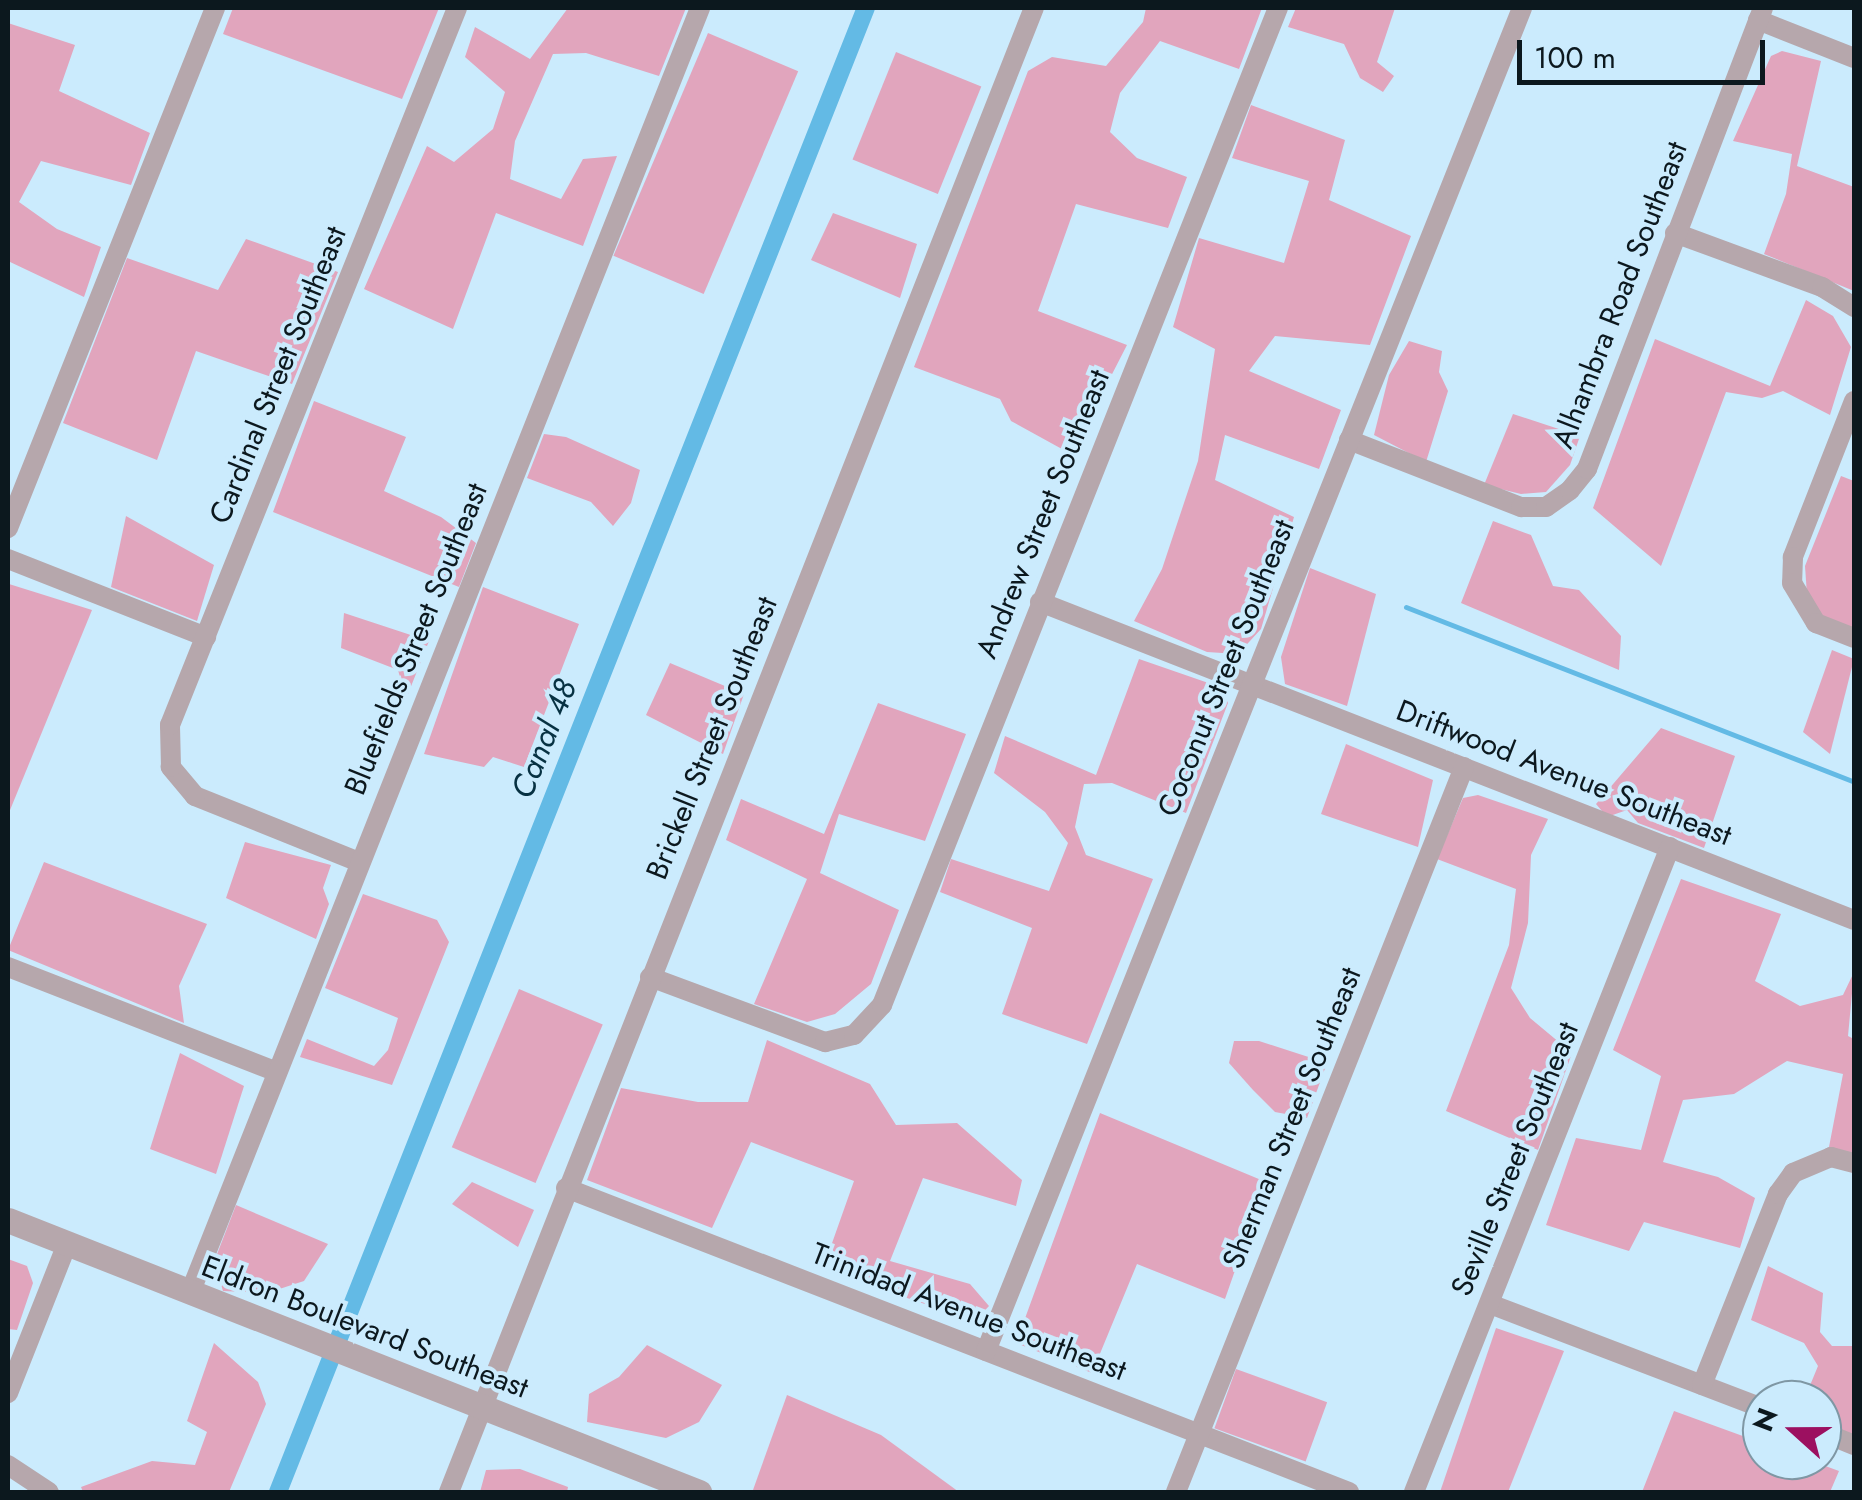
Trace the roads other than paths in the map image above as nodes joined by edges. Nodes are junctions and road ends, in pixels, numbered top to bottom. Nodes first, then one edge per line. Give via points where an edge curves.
1 (215, 8) edge
2 (457, 8) edge
3 (700, 8) edge
4 (1034, 8) edge
5 (1278, 8) edge
6 (1522, 8) edge
7 (1760, 14) edge
8 (1854, 58) edge
9 (1675, 233) junction
10 (1854, 307) edge
11 (1854, 401) edge
12 (1349, 440) junction
13 (8, 528) edge
14 (8, 559) edge
15 (1040, 602) junction
16 (206, 637) junction
17 (1854, 638) edge
18 (1252, 683) junction
19 (1464, 767) junction
20 (1670, 847) junction
21 (359, 862) junction
22 (1854, 920) edge
23 (8, 967) edge
24 (650, 977) junction
25 (277, 1072) junction
26 (1854, 1163) edge
27 (566, 1188) junction
28 (8, 1220) edge
29 (67, 1244) junction
30 (190, 1293) junction
31 (1490, 1304) junction
32 (986, 1350) junction
33 (1702, 1385) junction
34 (8, 1393) edge
35 (1742, 1400) edge
36 (482, 1408) junction
37 (1198, 1433) junction
38 (8, 1465) edge
39 (49, 1492) edge
40 (449, 1492) edge
41 (697, 1492) edge
42 (1176, 1492) edge
43 (1350, 1492) edge
44 (1414, 1492) edge

1 - 13 street
2 - 16 street, Cardinal Street Southeast
3 - 21 street, Bluefields Street Southeast
4 - 24 street, Brickell Street Southeast
5 - 15 street, Andrew Street Southeast
6 - 12 street, Coconut Street Southeast
7 - 8 street
7 - 9 street, Alhambra Road Southeast
9 - 10 street via 1822,287
9 - 12 street, Alhambra Road Southeast via 1586,469 1546,506 1500,500
11 - 17 street via 1794,557 1792,583 1816,623
12 - 18 street, Coconut Street Southeast
14 - 16 street
15 - 18 street, Driftwood Avenue Southeast
15 - 24 street, Andrew Street Southeast via 882,1004 854,1035 826,1042 804,1037
16 - 21 street, Cardinal Street Southeast via 170,724 171,768 195,796
18 - 19 street, Driftwood Avenue Southeast
18 - 32 street, Coconut Street Southeast
19 - 20 street, Driftwood Avenue Southeast
19 - 37 street, Sherman Street Southeast
20 - 22 street, Driftwood Avenue Southeast
20 - 31 street, Seville Street Southeast
21 - 25 street, Bluefields Street Southeast
23 - 25 street
24 - 27 street, Brickell Street Southeast
25 - 30 street, Bluefields Street Southeast
26 - 33 street via 1831,1157 1793,1172 1778,1194
27 - 32 street, Trinidad Avenue Southeast
27 - 36 street, Brickell Street Southeast
28 - 29 street, Eldron Boulevard Southeast
29 - 30 street, Eldron Boulevard Southeast
29 - 34 street
30 - 36 street, Eldron Boulevard Southeast
31 - 33 street
31 - 44 street, Seville Street Southeast
32 - 37 street, Trinidad Avenue Southeast
33 - 35 street
36 - 40 street, Brickell Street Southeast
36 - 41 street, Eldron Boulevard Southeast
37 - 42 street, Sherman Street Southeast
37 - 43 street, Trinidad Avenue Southeast
38 - 39 street

